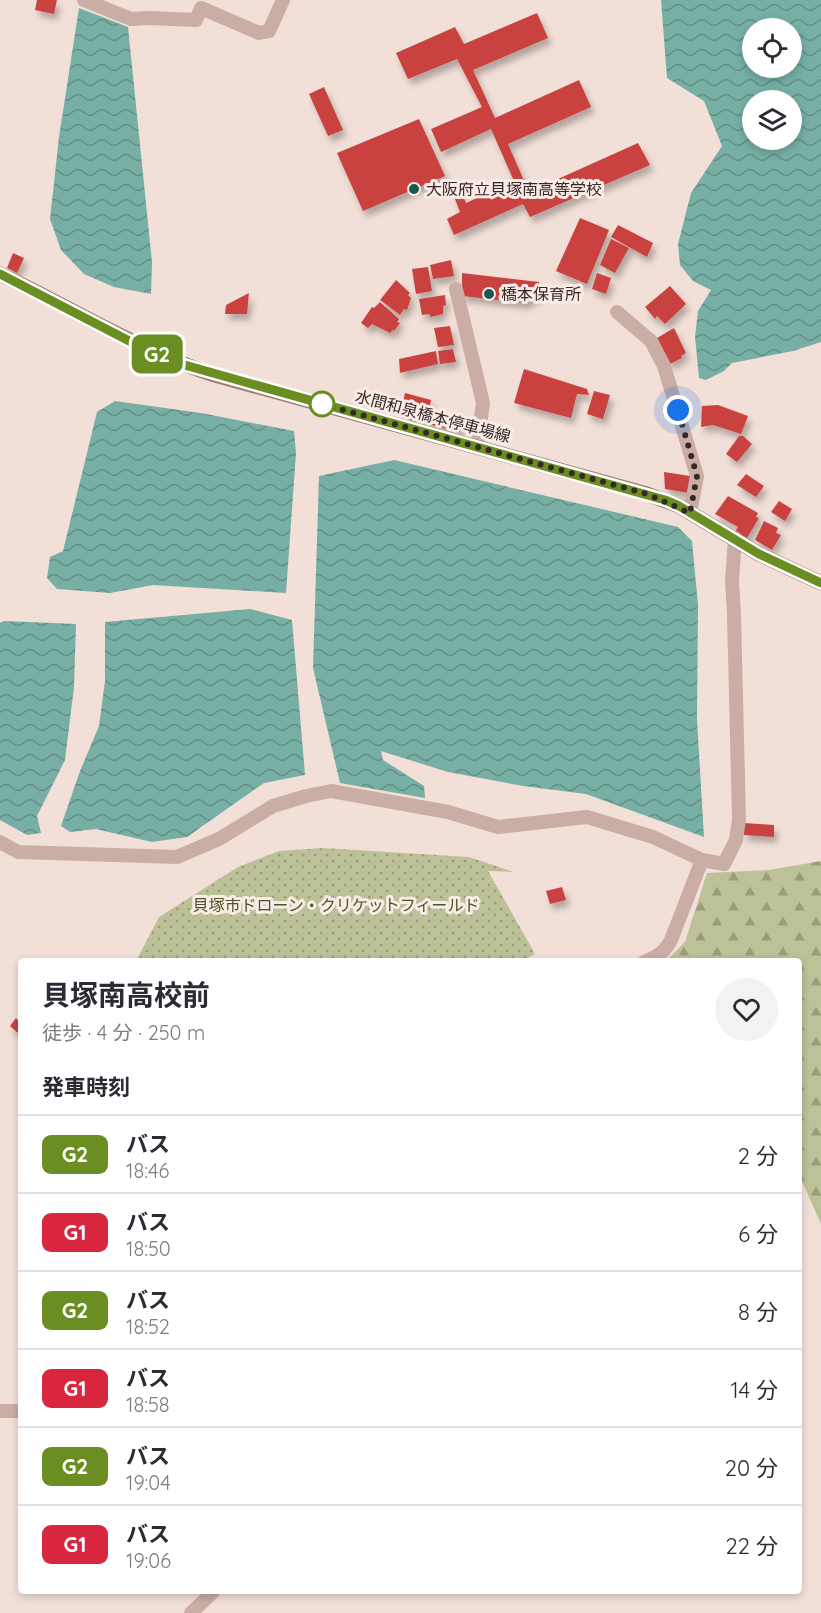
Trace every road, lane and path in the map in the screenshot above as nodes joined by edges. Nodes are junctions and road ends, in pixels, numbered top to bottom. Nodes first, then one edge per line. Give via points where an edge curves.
1 (84, 0) edge
2 (283, 0) edge
3 (0, 274) edge
4 (456, 290) dead end
5 (617, 312) dead end
6 (477, 447) junction
7 (690, 513) junction
8 (735, 538) junction
9 (821, 583) edge
10 (0, 842) edge
11 (702, 860) junction
12 (653, 958) edge
13 (0, 1411) edge
14 (18, 1411) edge
15 (211, 1594) edge
16 (191, 1613) edge

1 - 2 street via 131,19 196,20 201,8 259,33 269,31
3 - 6 main road, 水間和泉橋本停車場線 via 181,364
4 - 6 street via 483,403
5 - 7 street via 651,341 664,366 697,476
6 - 7 main road, 水間和泉橋本停車場線 via 647,494
7 - 8 main road, 水間和泉橋本停車場線
8 - 9 main road, 水間和泉橋本停車場線 via 759,554
8 - 11 street via 732,580 739,820 736,840 724,864
10 - 11 street via 18,852 177,857 219,839 273,806 332,791 448,812 498,827 587,817 653,837
11 - 12 street via 666,950
13 - 14 street
15 - 16 street

